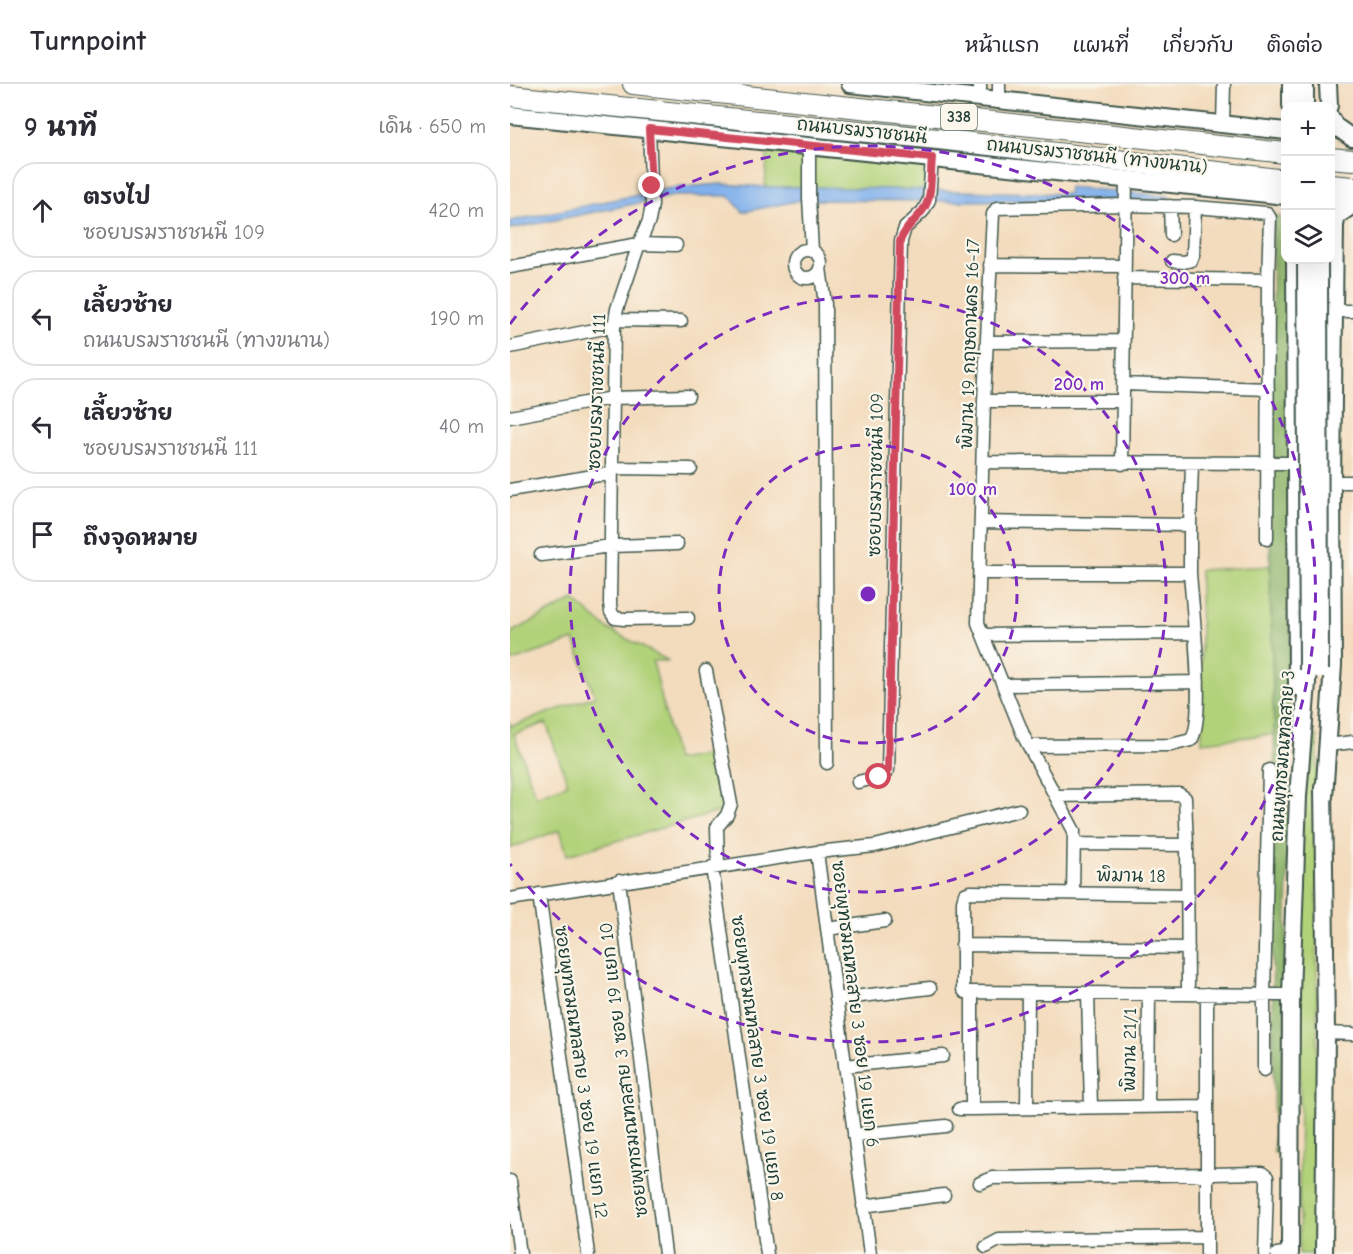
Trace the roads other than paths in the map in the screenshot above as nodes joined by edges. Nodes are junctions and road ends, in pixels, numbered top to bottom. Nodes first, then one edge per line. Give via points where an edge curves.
1 (633, 84) edge
2 (850, 84) edge
3 (1224, 84) edge
4 (1291, 84) edge
5 (1305, 84) edge
6 (1318, 84) edge
7 (1328, 84) edge
8 (884, 86) edge
9 (980, 91) edge
10 (999, 92) edge
11 (510, 96) edge
12 (1291, 102) edge
13 (1305, 102) edge
14 (1318, 102) edge
15 (1329, 102) edge
16 (510, 115) edge
17 (1281, 121) edge
18 (1223, 124) junction
19 (1335, 126) edge
20 (649, 129) junction
21 (1262, 129) junction
22 (1281, 131) edge
23 (1335, 136) edge
24 (1353, 138) edge
25 (809, 145) junction
26 (1281, 152) edge
27 (932, 158) junction
28 (1335, 158) edge
29 (1353, 160) edge
30 (1126, 184) junction
31 (1335, 186) edge
32 (1353, 188) edge
33 (1281, 193) edge
34 (1281, 193) edge
35 (1335, 202) edge
36 (1125, 204) junction
37 (1353, 204) edge
38 (1170, 206) junction
39 (1195, 207) junction
40 (1171, 235) dead end
41 (639, 244) junction
42 (676, 245) dead end
43 (812, 250) junction
44 (1172, 261) dead end
45 (1306, 264) edge
46 (1319, 264) edge
47 (990, 265) junction
48 (510, 267) edge
49 (1295, 267) edge
50 (820, 268) junction
51 (1124, 272) junction
52 (1268, 280) junction
53 (1334, 284) junction
54 (1334, 311) junction
55 (1353, 311) edge
56 (681, 321) dead end
57 (614, 323) junction
58 (1123, 341) junction
59 (987, 342) junction
60 (510, 347) edge
61 (1123, 384) junction
62 (1268, 389) junction
63 (688, 396) dead end
64 (612, 398) junction
65 (984, 401) junction
66 (1122, 401) junction
67 (510, 417) edge
68 (984, 462) junction
69 (1267, 463) junction
70 (1296, 463) junction
71 (1122, 464) junction
72 (1192, 464) junction
73 (692, 469) dead end
74 (611, 475) junction
75 (1332, 482) junction
76 (1353, 482) edge
77 (510, 490) edge
78 (981, 522) junction
79 (1190, 525) junction
80 (1267, 539) dead end
81 (677, 544) dead end
82 (611, 546) junction
83 (541, 555) dead end
84 (980, 573) junction
85 (1190, 573) junction
86 (688, 618) dead end
87 (1194, 633) junction
88 (984, 635) junction
89 (1314, 670) junction
90 (706, 671) dead end
91 (1198, 682) junction
92 (1003, 685) junction
93 (1353, 742) edge
94 (1328, 745) junction
95 (1029, 746) junction
96 (827, 763) dead end
97 (1269, 770) dead end
98 (858, 782) dead end
99 (1056, 796) junction
100 (1298, 796) junction
101 (1324, 797) junction
102 (1019, 810) dead end
103 (1074, 844) junction
104 (1187, 845) junction
105 (817, 852) junction
106 (715, 867) junction
107 (619, 881) junction
108 (1073, 893) junction
109 (539, 894) junction
110 (1188, 896) junction
111 (510, 898) edge
112 (885, 921) dead end
113 (827, 929) junction
114 (962, 945) junction
115 (1188, 948) junction
116 (930, 988) dead end
117 (972, 992) junction
118 (1028, 993) junction
119 (1088, 993) junction
120 (1188, 993) junction
121 (1149, 994) junction
122 (1206, 994) junction
123 (1264, 995) junction
124 (1291, 995) junction
125 (836, 999) junction
126 (1326, 1033) junction
127 (1353, 1034) edge
128 (943, 1056) dead end
129 (845, 1066) junction
130 (1264, 1070) dead end
131 (1206, 1106) junction
132 (1091, 1107) junction
133 (1148, 1107) junction
134 (1027, 1108) junction
135 (959, 1109) dead end
136 (972, 1109) junction
137 (946, 1126) dead end
138 (854, 1135) junction
139 (1206, 1174) junction
140 (510, 1182) edge
141 (980, 1183) dead end
142 (944, 1195) dead end
143 (863, 1206) junction
144 (1206, 1237) junction
145 (986, 1247) dead end
146 (1286, 1253) edge
147 (520, 1254) edge
148 (588, 1254) edge
149 (665, 1254) edge
150 (767, 1254) edge
151 (870, 1254) edge
152 (1206, 1254) edge
153 (1265, 1254) edge
154 (1324, 1254) edge

1 - 26 highway, ถนนบรมราชชนนี / 338
2 - 8 main road, 338
3 - 18 street
4 - 12 main road
5 - 13 main road
6 - 14 main road
7 - 15 main road
8 - 9 main road, 338
9 - 10 main road, 338
10 - 18 main road, 338
11 - 33 highway, ถนนบรมราชชนนี / 338 via 938,139
16 - 20 main road, ถนนบรมราชชนนี (ทางขนาน) / 338
17 - 21 main road
18 - 21 main road, 338
19 - 24 main road
20 - 25 main road, ถนนบรมราชชนนี (ทางขนาน) / 338
20 - 41 street, ซอยบรมราชชนนี 111 via 652,205
21 - 22 main road, 338
23 - 24 main road
25 - 27 main road, ถนนบรมราชชนนี (ทางขนาน) / 338
25 - 43 street
27 - 30 main road, ถนนบรมราชชนนี (ทางขนาน) / 338
27 - 98 street, ซอยบรมราชชนนี 109 via 929,194 923,211 905,228 900,241 888,770 879,777
28 - 29 highway
30 - 34 main road, ถนนบรมราชชนนี (ทางขนาน) / 338
30 - 36 street
31 - 32 highway
35 - 37 main road
36 - 38 street
36 - 47 street, พิมาน 19 กฤษดานคร 16-17 via 997,208 993,214
36 - 51 street
37 - 53 main road via 1337,216
38 - 39 street
38 - 40 street
39 - 44 street via 1193,256 1184,262
39 - 52 street via 1268,213
41 - 42 street
41 - 48 street
41 - 57 street, ซอยบรมราชชนนี 111
43 - 50 street via 820,258
43 - 50 street via 796,255 795,272 806,278 817,274
45 - 89 main road, ถนนพุทธมณฑลสาย 3, bridge
46 - 89 main road, ถนนพุทธมณฑลสาย 3, bridge
47 - 51 street
47 - 59 street, พิมาน 19 กฤษดานคร 16-17
49 - 53 main road via 1322,264 1330,271
49 - 70 main road
50 - 96 street via 825,304
51 - 52 street
51 - 58 street
52 - 62 street
53 - 54 main road
54 - 55 street
54 - 75 main road
56 - 57 street
57 - 60 street
57 - 64 street, ซอยบรมราชชนนี 111
58 - 59 street
58 - 61 street
59 - 65 street, พิมาน 19 กฤษดานคร 16-17
61 - 62 street
61 - 66 street
62 - 69 street
63 - 64 street
64 - 67 street
64 - 74 street, ซอยบรมราชชนนี 111
65 - 66 street
65 - 68 street, พิมาน 19 กฤษดานคร 16-17
66 - 71 street
68 - 71 street
68 - 78 street, พิมาน 19 กฤษดานคร 16-17
69 - 70 street
69 - 72 street
69 - 80 street
70 - 100 main road
71 - 72 street
72 - 79 street
73 - 74 street
74 - 77 street
74 - 82 street, ซอยบรมราชชนนี 111
75 - 76 street
75 - 94 main road via 1334,665
78 - 79 street
78 - 84 street, พิมาน 19 กฤษดานคร 16-17
79 - 85 street
81 - 82 street
82 - 83 street
82 - 86 street, ซอยบรมราชชนนี 111 via 610,603 615,618
84 - 85 street
84 - 88 street, พิมาน 19 กฤษดานคร 16-17 via 978,623
85 - 87 street
87 - 88 street
87 - 91 street
88 - 92 street, พิมาน 19 กฤษดานคร 16-17
89 - 100 main road, ถนนพุทธมณฑลสาย 3
89 - 101 main road, ถนนพุทธมณฑลสาย 3
90 - 106 street, ซอยพุทธมณฑลสาย 3 ซอย 19 แยก 8 via 730,804 717,827
91 - 92 street
91 - 95 street via 1197,727 1191,740 1171,745
92 - 95 street, พิมาน 19 กฤษดานคร 16-17
93 - 94 street
94 - 101 main road
95 - 99 street, พิมาน 19 กฤษดานคร 16-17
97 - 123 street
99 - 103 street, พิมาน 19 กฤษดานคร 16-17 via 1074,831
99 - 104 street via 1179,794 1185,798
100 - 124 main road, ถนนพุทธมณฑลสาย 3
101 - 126 main road, ถนนพุทธมณฑลสาย 3
102 - 105 street via 875,846
103 - 104 street
103 - 108 street, พิมาน 19 กฤษดานคร 16-17
104 - 110 street
105 - 106 street, ซอยพุทธมณฑลสาย 3 ซอย 19 แยก 6
105 - 113 street, ซอยพุทธมณฑลสาย 3 ซอย 19 แยก 6
106 - 107 street, ซอยพุทธมณฑลสาย 3 ซอย 19 แยก 6
106 - 150 street, ซอยพุทธมณฑลสาย 3 ซอย 19 แยก 8
107 - 109 street, ซอยพุทธมณฑลสาย 3 ซอย 19 แยก 6
107 - 149 street, ซอยพุทธมณฑลสาย 3 ซอย 19 แยก 10
108 - 110 street, พิมาน 18
108 - 114 street, พิมาน 18 via 965,894
109 - 111 street, ซอยพุทธมณฑลสาย 3 ซอย 19 แยก 6
109 - 148 street, ซอยพุทธมณฑลสาย 3 ซอย 19 แยก 12
110 - 115 street
112 - 113 street
113 - 125 street, ซอยพุทธมณฑลสาย 3 ซอย 19 แยก 6
114 - 115 street
114 - 117 street via 962,986 965,992
115 - 120 street
116 - 125 street
117 - 118 street
117 - 136 street
118 - 119 street
118 - 134 street
119 - 121 street
119 - 132 street
120 - 121 street
120 - 122 street
121 - 133 street, พิมาน 21/1
122 - 123 street
122 - 131 street
123 - 124 street
123 - 130 street
124 - 146 main road, ถนนพุทธมณฑลสาย 3
125 - 129 street, ซอยพุทธมณฑลสาย 3 ซอย 19 แยก 6
126 - 127 street
126 - 154 main road, ถนนพุทธมณฑลสาย 3
128 - 129 street
129 - 138 street, ซอยพุทธมณฑลสาย 3 ซอย 19 แยก 6
131 - 133 street
131 - 139 street
132 - 133 street
132 - 134 street
134 - 136 street
135 - 136 street
137 - 138 street
138 - 143 street, ซอยพุทธมณฑลสาย 3 ซอย 19 แยก 6
139 - 141 street via 992,1178
139 - 144 street
139 - 153 street via 1262,1173 1267,1177
140 - 147 street
142 - 143 street
143 - 151 street, ซอยพุทธมณฑลสาย 3 ซอย 19 แยก 6
144 - 145 street via 999,1240
144 - 152 street

